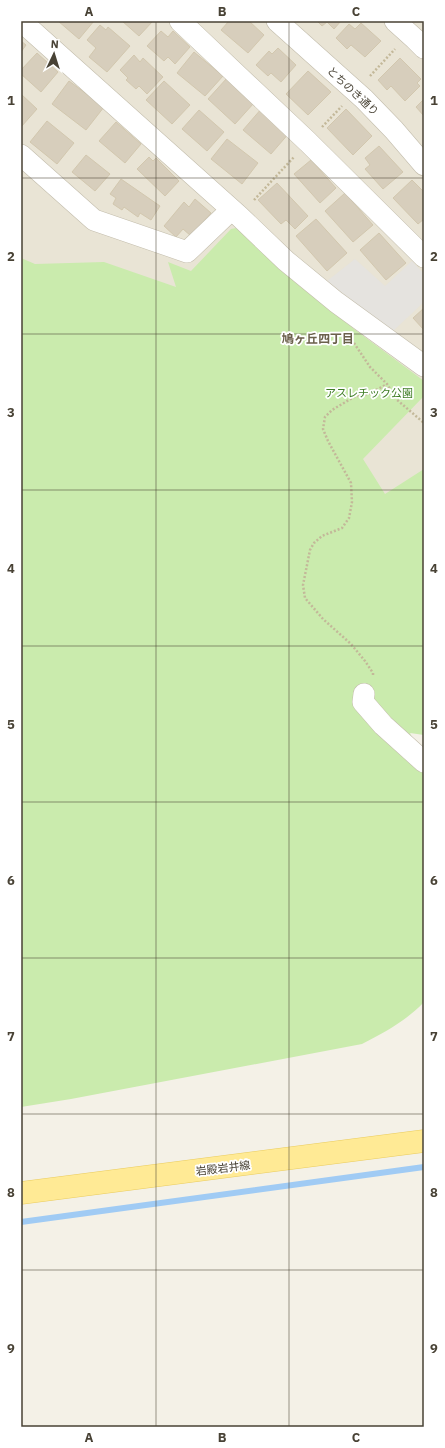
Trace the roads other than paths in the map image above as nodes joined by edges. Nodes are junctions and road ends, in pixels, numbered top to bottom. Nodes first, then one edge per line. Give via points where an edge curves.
1 (21, 21) edge
2 (180, 21) edge
3 (277, 21) edge
4 (402, 27) edge
5 (424, 48) edge
6 (21, 155) edge
7 (424, 164) edge
8 (235, 213) junction
9 (424, 257) edge
10 (424, 366) edge
11 (368, 686) road end
12 (424, 762) edge
13 (424, 1141) edge
14 (21, 1193) edge

1 - 8 street
2 - 9 street via 308,142
3 - 7 street, とちのき通り via 364,99
4 - 5 street
6 - 8 street via 94,220 187,252
8 - 10 street via 286,261 336,302
11 - 12 street via 363,702
13 - 14 main road, 岩殿岩井線

